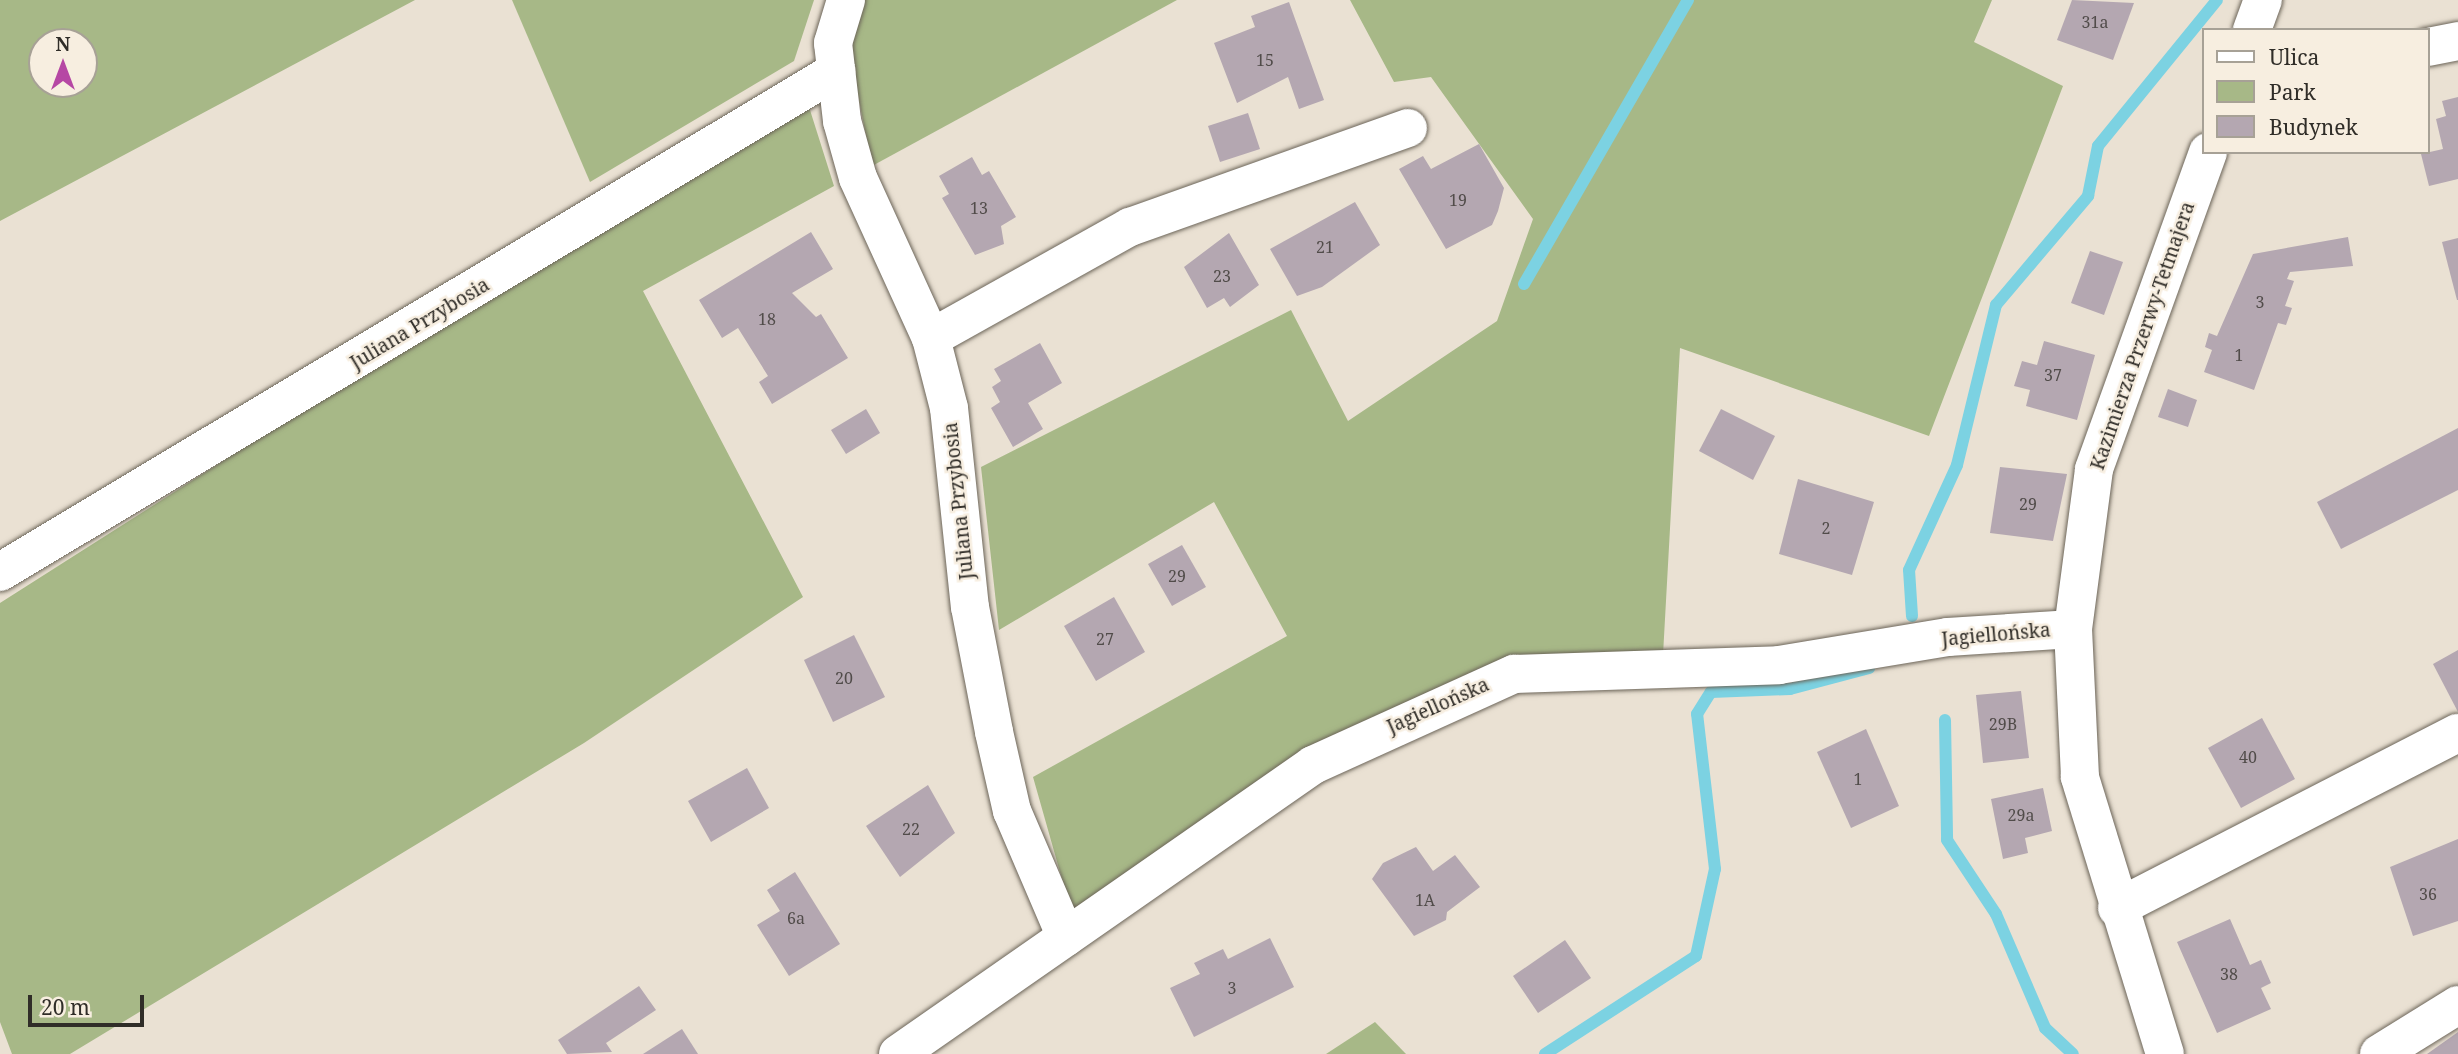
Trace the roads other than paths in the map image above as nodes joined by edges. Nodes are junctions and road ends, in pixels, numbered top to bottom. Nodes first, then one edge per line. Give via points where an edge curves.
1 (846, 0) edge
2 (2263, 0) edge
3 (2253, 28) edge
4 (2458, 41) edge
5 (2430, 47) edge
6 (836, 71) junction
7 (1408, 128) dead end
8 (2207, 154) edge
9 (931, 338) junction
10 (0, 572) edge
11 (2073, 629) junction
12 (2458, 733) edge
13 (2117, 908) junction
14 (1066, 937) junction
15 (2458, 1005) edge
16 (898, 1054) edge
17 (2165, 1054) edge
18 (2379, 1054) edge

1 - 6 street, Juliana Przybosia via 833,43
2 - 3 street
4 - 5 street
6 - 9 street, Juliana Przybosia via 858,178
6 - 10 street, Juliana Przybosia
7 - 9 street via 1130,227
8 - 11 street, Kazimierza Przerwy-Tetmajera via 2094,469
9 - 14 street, Juliana Przybosia via 949,408 970,607 994,732 1012,811
11 - 13 street, Kazimierza Przerwy-Tetmajera via 2080,777
11 - 14 street, Jagiellońska via 1948,637 1779,665 1514,674 1313,765
12 - 13 street
13 - 17 street, Kazimierza Przerwy-Tetmajera
14 - 16 street, Jagiellońska
15 - 18 street

